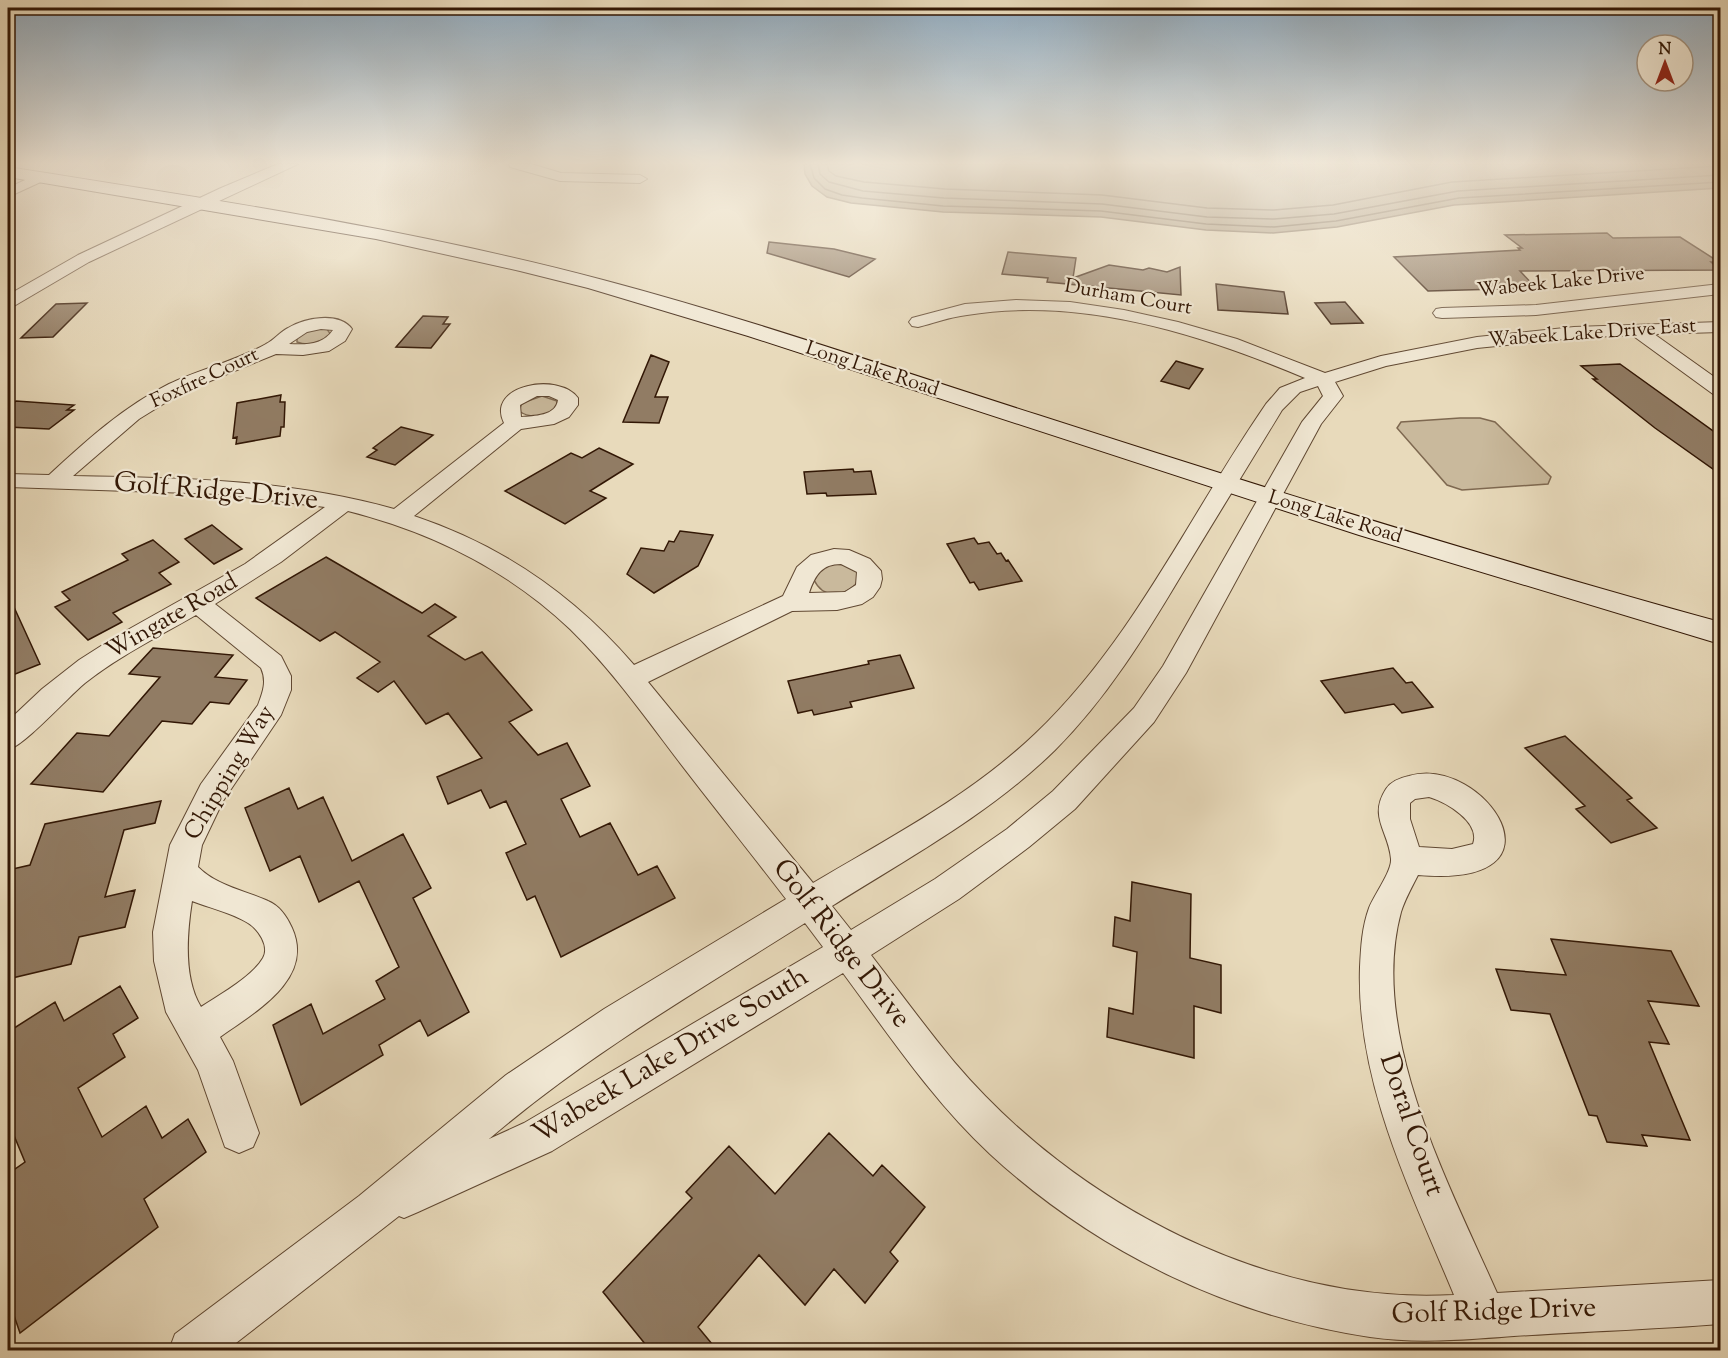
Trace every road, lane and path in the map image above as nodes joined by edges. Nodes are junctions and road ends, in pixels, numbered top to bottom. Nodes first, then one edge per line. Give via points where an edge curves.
1 (150, 227) edge
2 (340, 227) edge
3 (1720, 288) edge
4 (8, 302) edge
5 (1442, 313) dead end
6 (918, 322) dead end
7 (1720, 327) edge
8 (1636, 329) junction
9 (274, 348) dead end
10 (1324, 379) junction
11 (1720, 390) edge
12 (515, 424) dead end
13 (8, 480) edge
14 (54, 482) junction
15 (1225, 483) junction
16 (1270, 497) junction
17 (344, 503) junction
18 (397, 518) junction
19 (793, 602) dead end
20 (197, 603) junction
21 (1720, 633) edge
22 (629, 679) junction
23 (8, 739) edge
24 (1407, 860) dead end
25 (181, 871) junction
26 (810, 902) junction
27 (848, 951) junction
28 (196, 1032) junction
29 (239, 1132) dead end
30 (374, 1211) junction
31 (1720, 1302) edge
32 (1485, 1316) junction
33 (192, 1350) edge

1 - 4 street via 63,269
2 - 15 main road, Long Lake Road via 418,241 594,284
3 - 5 street, Wabeek Lake Drive via 1527,310
6 - 10 street, Durham Court via 954,310 998,305 1091,311 1230,342
7 - 8 street, Wabeek Lake Drive East
8 - 10 street, Wabeek Lake Drive East via 1474,342 1376,362
8 - 11 street
9 - 14 street, Foxfire Court via 218,368 161,396 108,433
10 - 15 street, Wabeek Lake Drive East via 1292,386 1282,395
10 - 16 street via 1333,396 1312,422
12 - 18 street
13 - 14 street, Golf Ridge Drive
14 - 17 street, Golf Ridge Drive via 219,486
15 - 16 main road, Long Lake Road
15 - 26 street, Wabeek Lake Drive South via 1121,653 1046,742 978,798
16 - 21 main road, Long Lake Road
16 - 27 street, Wabeek Lake Drive South via 1173,673 1144,715 1108,756 1018,838 948,889
17 - 18 street, Golf Ridge Drive
17 - 20 street, Wingate Road via 291,546
18 - 22 street, Golf Ridge Drive via 469,547 536,587 578,622
19 - 22 street
20 - 23 street, Wingate Road via 102,657 54,694
20 - 25 street, Chipping Way via 272,663 278,676 277,690 262,724 197,820 186,845
22 - 26 street, Golf Ridge Drive
24 - 32 street, Doral Court via 1385,909 1378,946 1377,1002 1384,1050 1398,1104
25 - 28 street, Chipping Way via 170,932 171,961 184,1012
25 - 28 street, Chipping Way via 198,889 259,912 278,934 281,947 275,970 258,988
26 - 27 street, Golf Ridge Drive
26 - 30 street, Wabeek Lake Drive South via 617,1021 519,1088
27 - 30 street, Wabeek Lake Drive South via 538,1137
27 - 32 street, Golf Ridge Drive via 967,1104 1061,1189 1129,1232 1202,1270 1290,1299 1371,1315 1427,1319
28 - 29 street, Chipping Way via 214,1061
30 - 33 street, Wabeek Lake Drive South
31 - 32 street, Golf Ridge Drive

